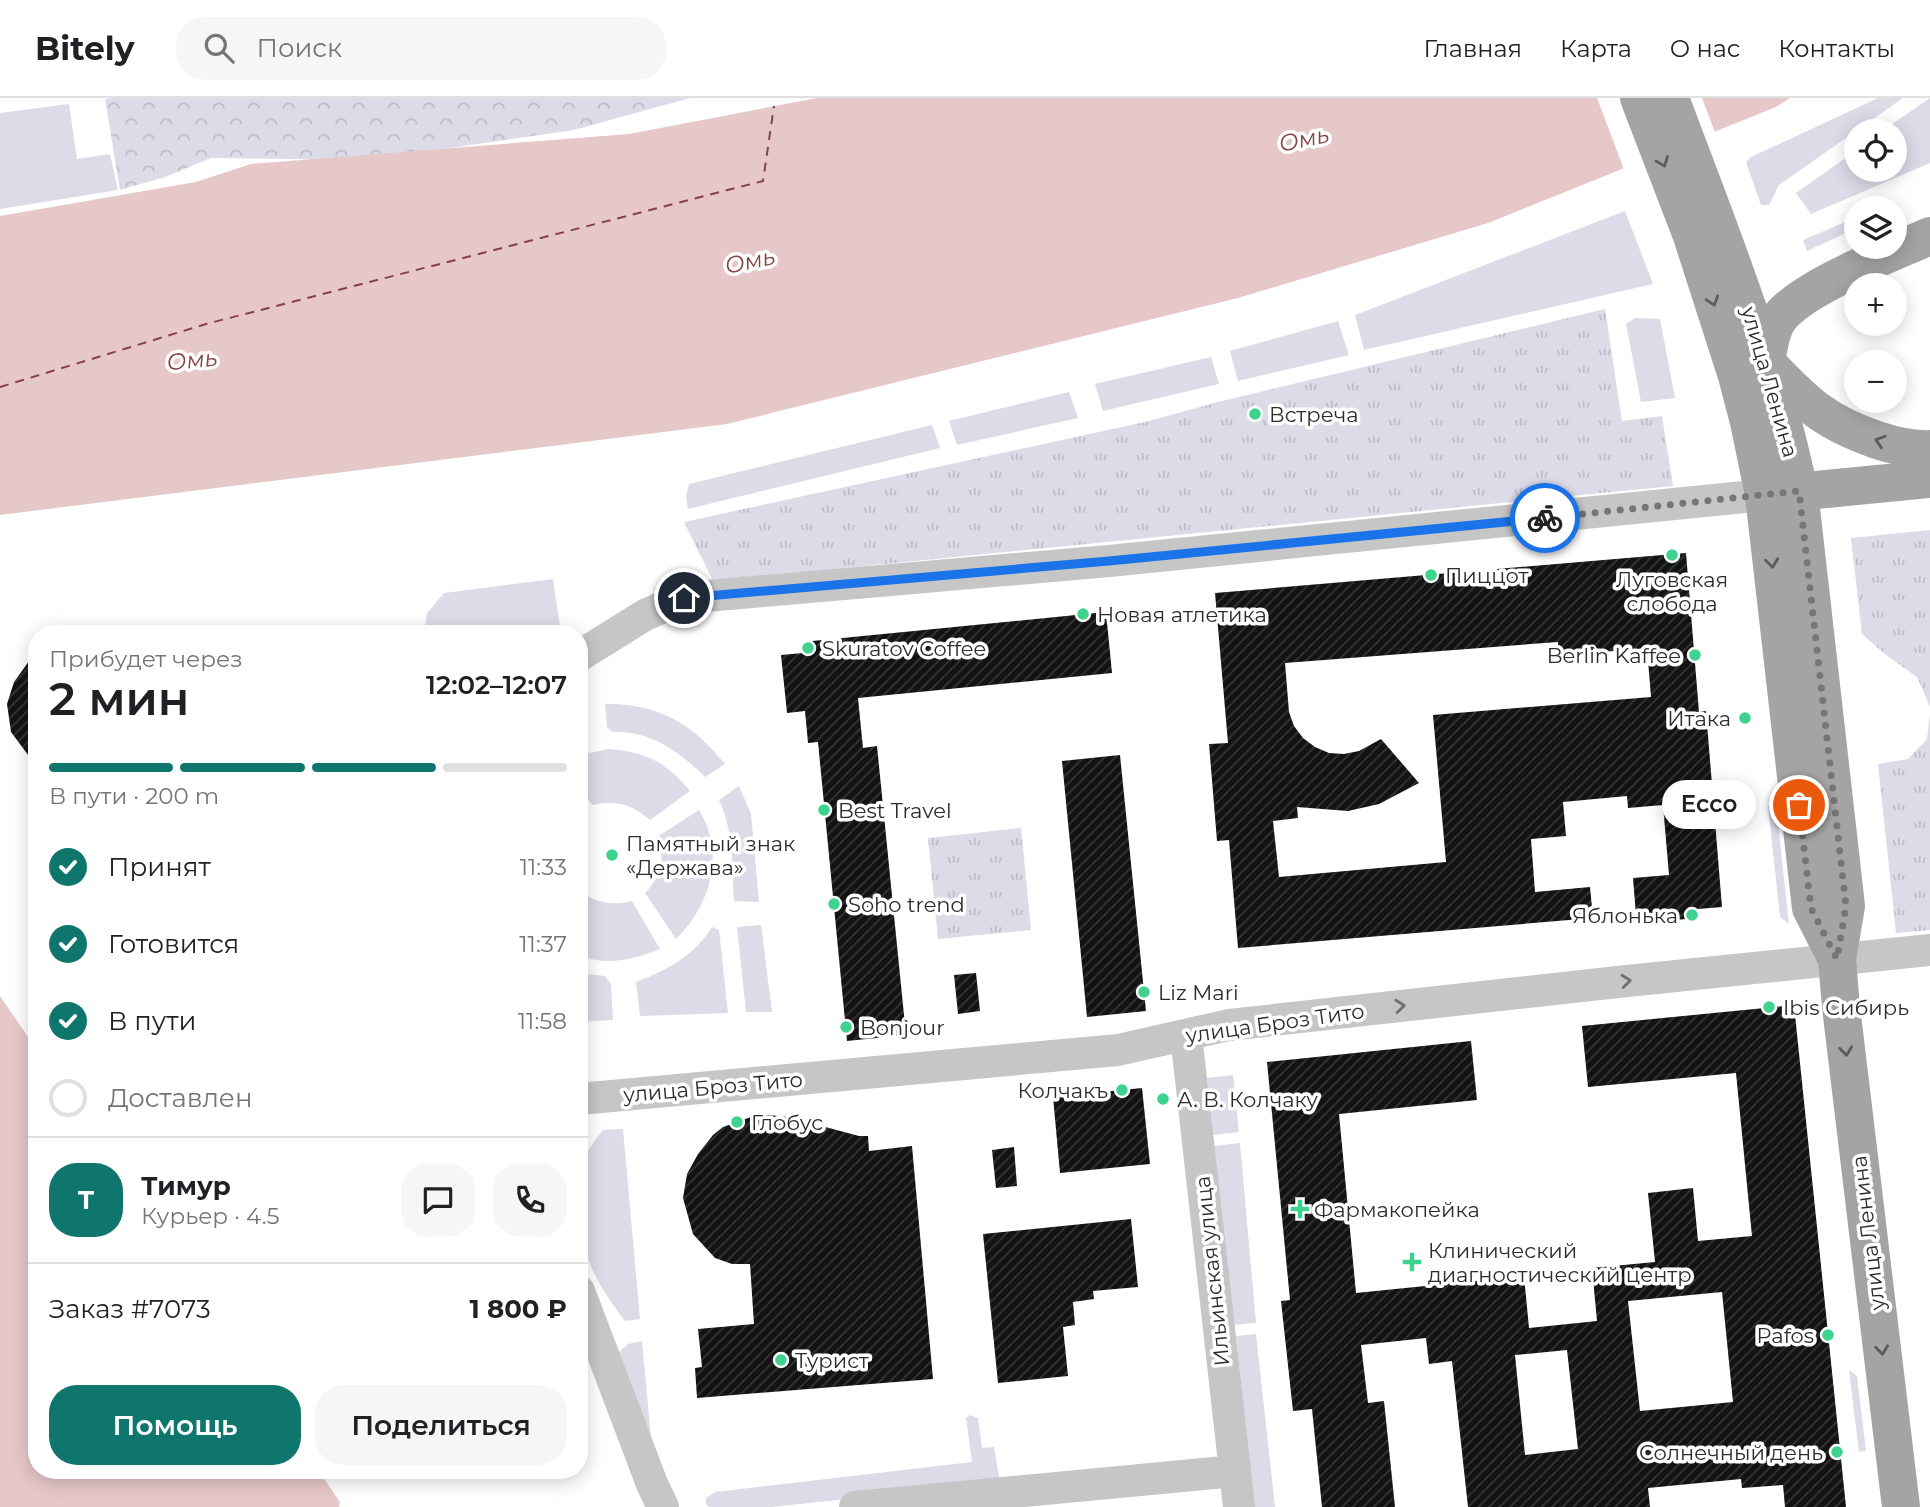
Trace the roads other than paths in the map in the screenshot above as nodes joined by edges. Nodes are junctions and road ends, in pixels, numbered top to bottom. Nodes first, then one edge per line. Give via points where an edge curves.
1 (1639, 98) edge
2 (1670, 98) edge
3 (1705, 231) junction
4 (1930, 236) edge
5 (1734, 267) junction
6 (1816, 289) junction
7 (1766, 362) junction
8 (1930, 449) edge
9 (1930, 479) edge
10 (1782, 493) junction
11 (588, 650) edge
12 (1930, 950) edge
13 (1837, 959) junction
14 (1186, 1035) junction
15 (588, 1098) edge
16 (588, 1315) edge
17 (1235, 1471) junction
18 (663, 1507) edge
19 (855, 1507) edge
20 (1239, 1507) edge
21 (1901, 1507) edge

1 -> 3 main road
2 - 3 main road
3 - 5 main road, улица Ленина
3 -> 10 main road, улица Ленина via 1737,376
4 - 6 main road
5 - 6 main road via 1767,289
5 - 7 main road, улица Ленина
6 - 7 main road via 1776,323
8 -> 7 main road via 1911,450 1833,422 1804,401
7 - 10 main road, улица Ленина via 1789,443
9 - 10 main road
10 - 11 street via 1109,561 684,598 645,615
10 - 13 main road, улица Ленина via 1846,906
12 - 13 street, улица Броз Тито
14 -> 13 street, улица Броз Тито via 1229,1025
13 -> 21 main road, улица Ленина
14 - 15 street, улица Броз Тито via 1118,1050
14 - 17 street, Ильинская улица
16 - 18 street
17 - 19 street
17 - 20 street, Ильинская улица

